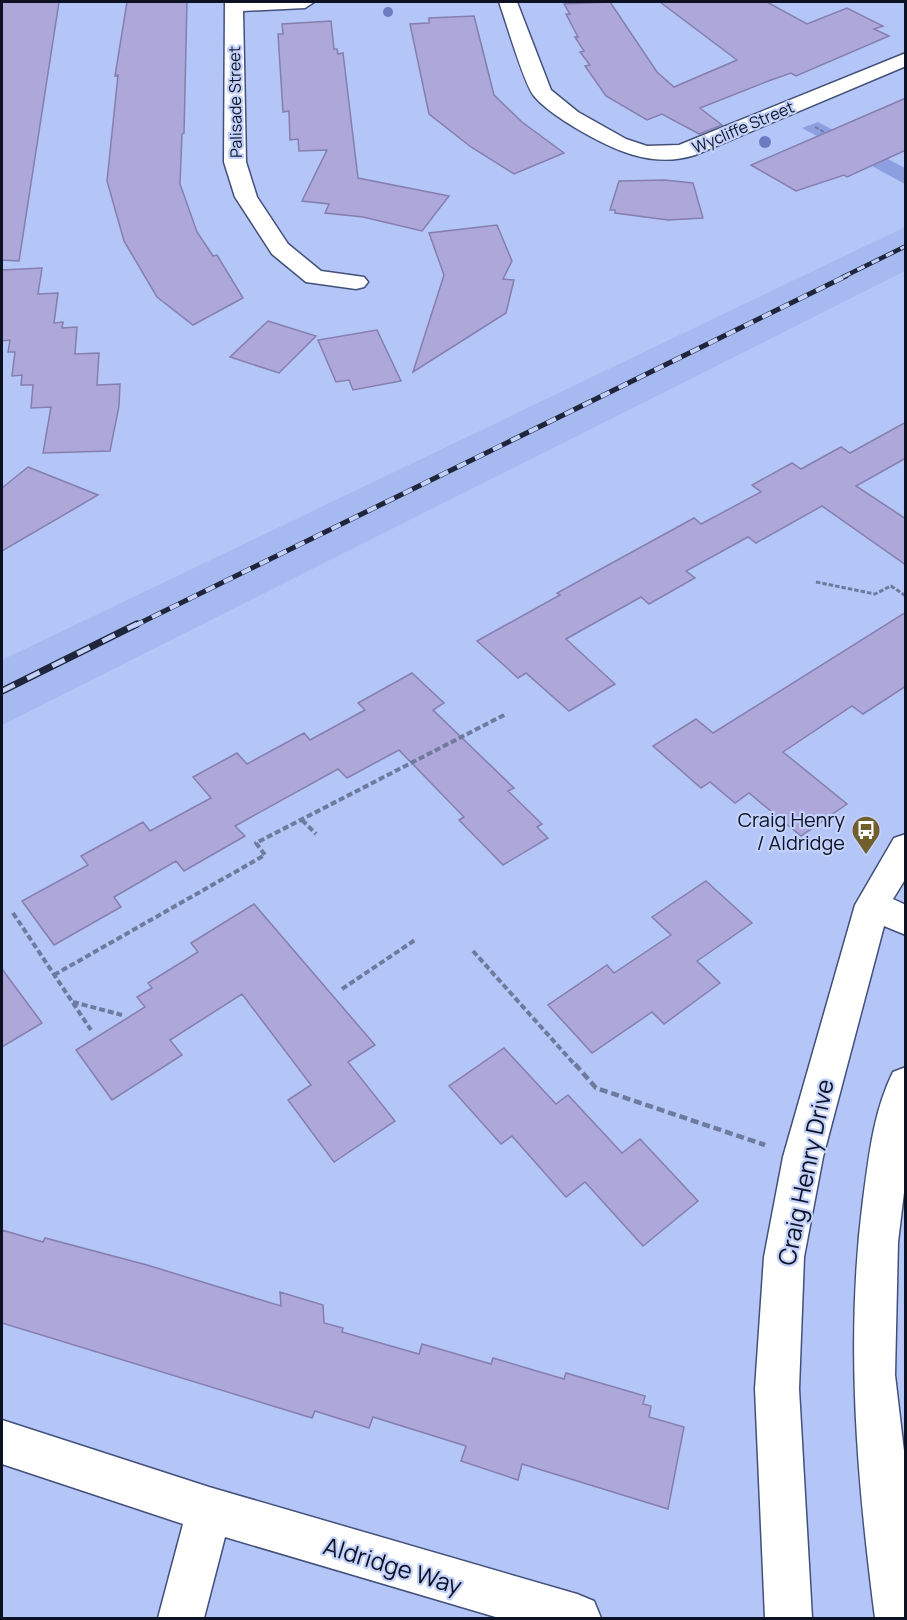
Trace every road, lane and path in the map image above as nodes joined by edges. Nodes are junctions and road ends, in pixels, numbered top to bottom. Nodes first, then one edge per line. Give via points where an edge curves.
1 (305, 2) edge
2 (508, 2) edge
3 (234, 4) edge
4 (906, 59) edge
5 (356, 282) dead end
6 (816, 582) dead end
7 (906, 596) edge
8 (506, 714) dead end
9 (302, 820) junction
10 (316, 834) dead end
11 (906, 847) edge
12 (889, 913) edge
13 (13, 914) dead end
14 (415, 940) dead end
15 (473, 951) dead end
16 (54, 975) junction
17 (342, 990) dead end
18 (72, 1002) junction
19 (122, 1016) dead end
20 (91, 1030) dead end
21 (906, 1084) edge
22 (803, 1157) junction
23 (2, 1442) edge
24 (209, 1510) junction
25 (181, 1618) edge
26 (577, 1618) edge
27 (788, 1618) edge
28 (898, 1618) edge

1 - 3 street
2 - 4 street, Wycliffe Street via 542,93 609,138 646,152 675,154 687,150
3 - 5 street, Palisade Street via 236,162 246,197 280,249 314,277
6 - 7 path via 875,594 891,586
8 - 9 path
9 - 10 path
9 - 16 path via 256,843 265,855
11 - 12 street, Craig Henry Drive
12 - 22 street, Craig Henry Drive
13 - 16 path
14 - 17 path
15 - 22 path via 596,1088
16 - 18 path
18 - 19 path
18 - 20 path
21 - 28 street via 891,1131 878,1242 874,1375
22 - 27 street, Craig Henry Drive via 784,1257 777,1389
23 - 24 street, Aldridge Way
24 - 25 street
24 - 26 street, Aldridge Way

